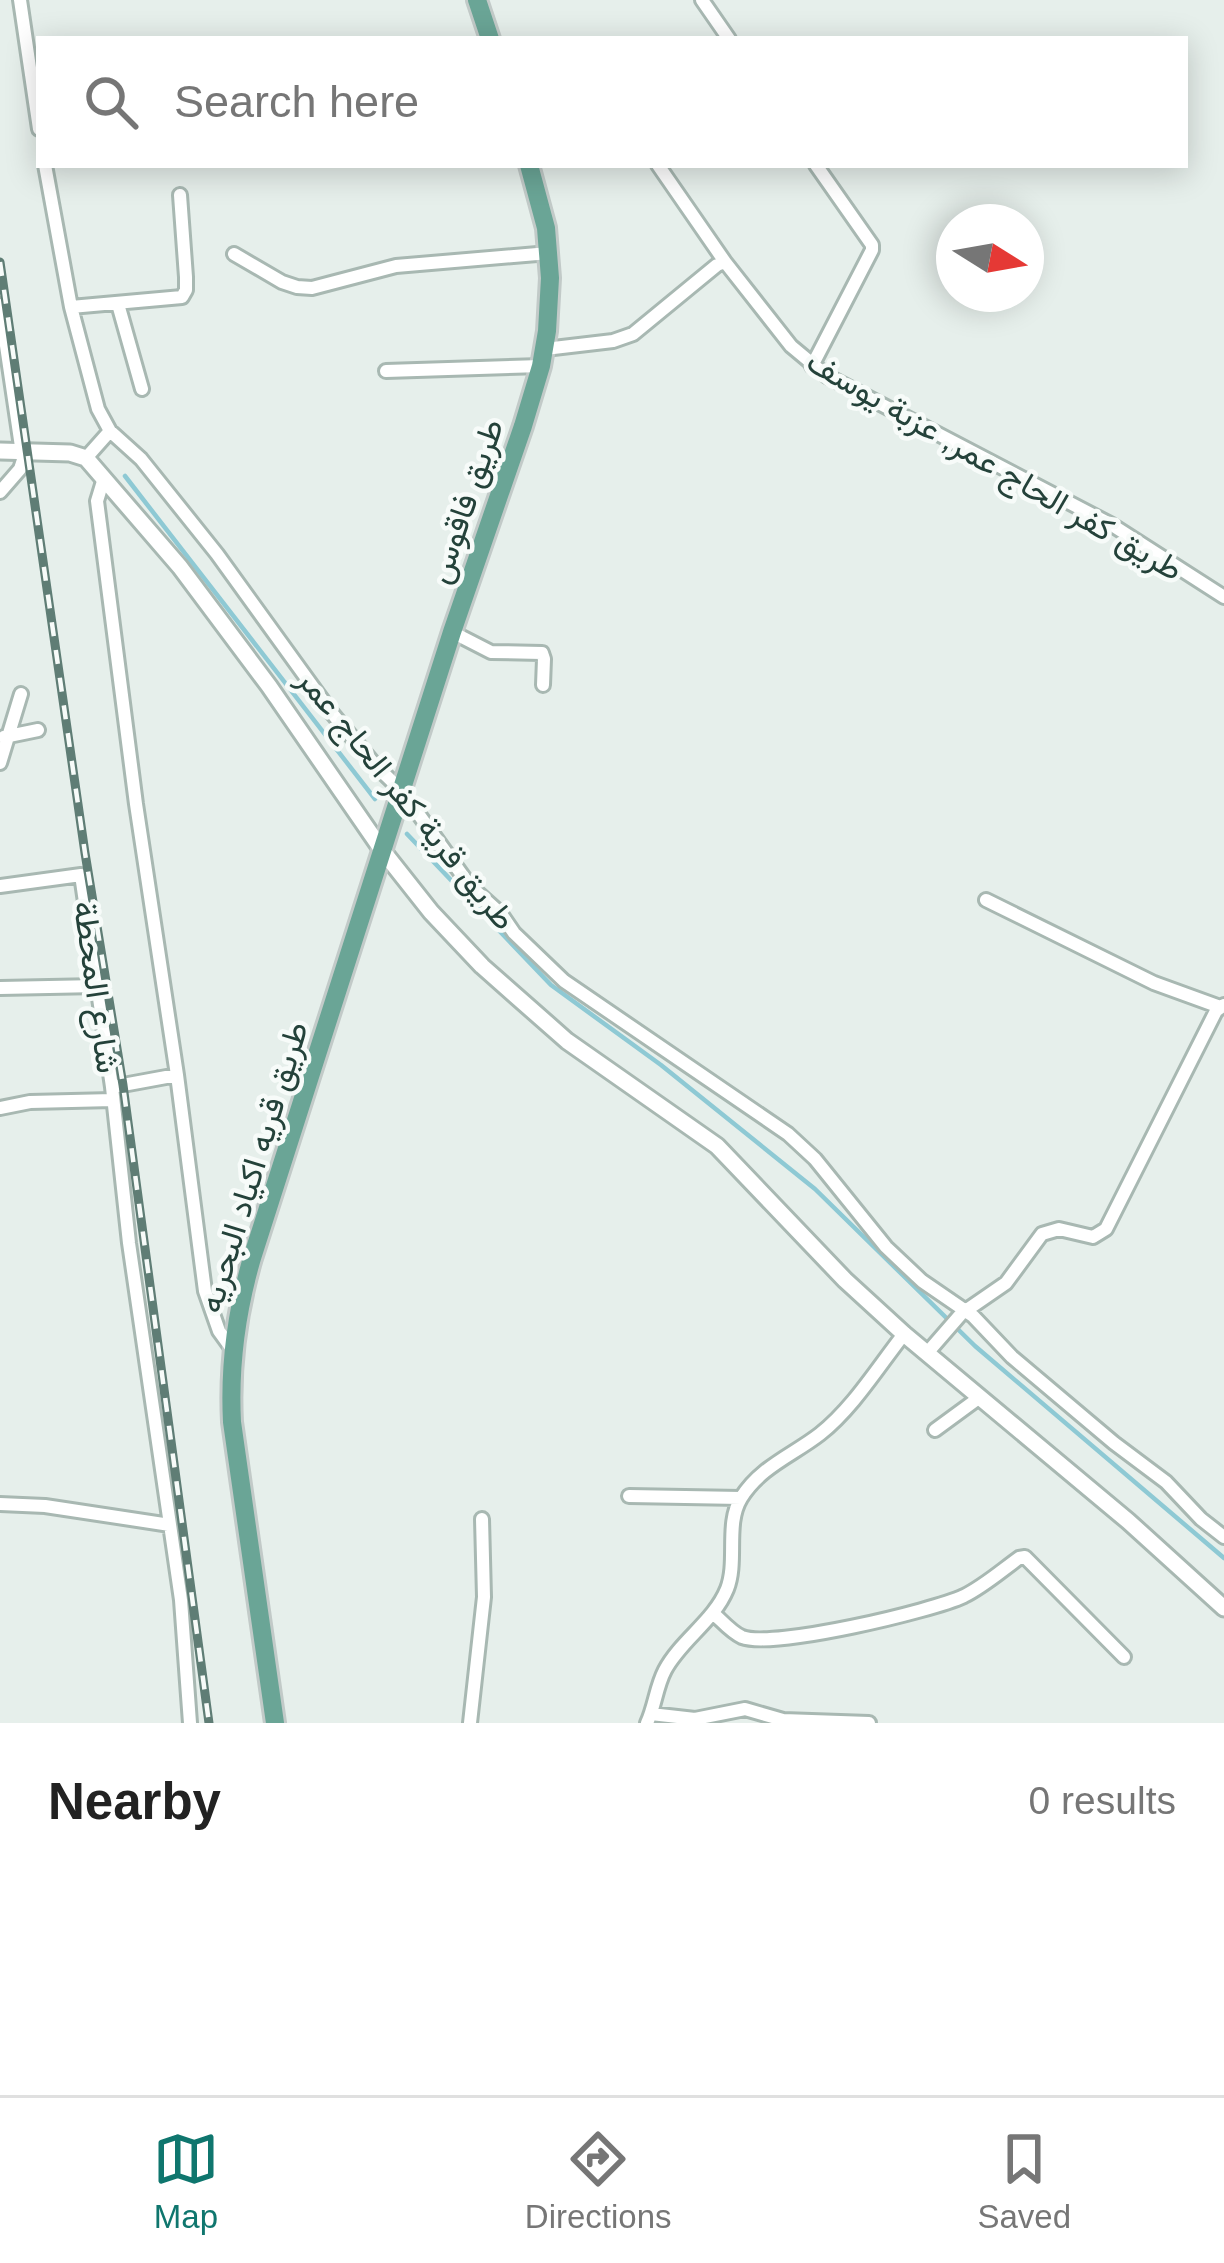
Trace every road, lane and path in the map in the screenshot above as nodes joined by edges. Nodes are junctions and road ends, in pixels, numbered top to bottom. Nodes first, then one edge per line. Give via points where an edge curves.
1 (20, 0) edge
2 (477, 0) edge
3 (702, 0) edge
4 (489, 36) edge
5 (727, 36) edge
6 (33, 51) edge
7 (36, 90) edge
8 (46, 168) edge
9 (530, 168) edge
10 (660, 168) edge
11 (818, 168) edge
12 (180, 196) dead end
13 (549, 253) junction
14 (233, 254) dead end
15 (725, 262) junction
16 (118, 304) junction
17 (0, 305) edge
18 (71, 307) junction
19 (543, 358) junction
20 (812, 366) junction
21 (386, 371) dead end
22 (142, 389) dead end
23 (110, 431) junction
24 (0, 451) edge
25 (22, 452) junction
26 (86, 458) junction
27 (104, 478) junction
28 (1, 488) edge
29 (1224, 597) edge
30 (452, 632) junction
31 (544, 686) dead end
32 (21, 694) dead end
33 (38, 730) dead end
34 (4, 738) edge
35 (0, 764) edge
36 (402, 790) junction
37 (382, 850) junction
38 (0, 886) edge
39 (986, 900) dead end
40 (98, 986) junction
41 (0, 988) edge
42 (1222, 1006) edge
43 (177, 1076) junction
44 (112, 1093) junction
45 (0, 1108) edge
46 (964, 1312) junction
47 (904, 1334) junction
48 (932, 1346) junction
49 (232, 1348) junction
50 (980, 1396) junction
51 (935, 1430) dead end
52 (628, 1496) dead end
53 (741, 1498) junction
54 (0, 1504) edge
55 (482, 1519) dead end
56 (170, 1526) junction
57 (1224, 1537) edge
58 (1224, 1608) edge
59 (713, 1613) junction
60 (1124, 1657) dead end
61 (649, 1718) edge
62 (190, 1723) edge
63 (275, 1723) edge
64 (470, 1723) edge
65 (869, 1723) edge

1 - 6 street
2 - 4 main road
3 - 5 street
6 - 7 street
8 - 18 street, طريق قرية كفر الحاج عمر
9 - 13 main road, طريق فاقوس
10 - 15 street, طريق كفر الحاج عمر, عزبة يوسف
11 - 20 street via 872,250
12 - 16 street via 182,297
13 - 14 street via 396,266 312,288 282,282
13 - 19 main road, طريق فاقوس
15 - 19 street via 633,334
15 - 20 street, طريق كفر الحاج عمر, عزبة يوسف
16 - 18 street
16 - 22 street
17 - 25 street
18 - 23 street, طريق قرية كفر الحاج عمر
19 - 21 street
19 - 30 main road, طريق فاقوس
20 - 29 street, طريق كفر الحاج عمر, عزبة يوسف via 1112,525
23 - 26 street
23 - 36 street, طريق قرية كفر الحاج عمر via 141,459 331,712
24 - 25 street
25 - 26 street
25 - 28 street via 20,469
26 - 27 street, طريق قرية كفر الحاج عمر
27 - 37 street, طريق قرية كفر الحاج عمر via 180,567
27 - 43 street via 97,501
30 - 31 street via 491,652 542,653
30 - 36 main road, طريق فاقوس
32 - 34 street
33 - 34 street
34 - 35 street
36 - 37 main road, طريق فاقوس
36 - 46 street, طريق قرية كفر الحاج عمر via 470,886 550,970 788,1134 886,1247
37 - 47 street, طريق قرية كفر الحاج عمر via 509,992 717,1147
37 - 49 main road, طريق قريه اكياد البحريه via 252,1258
38 - 40 street, شارع المحطة via 81,874
39 - 42 street
40 - 41 street
40 - 44 street, شارع المحطة
42 - 46 street via 1106,1229 1094,1237 1042,1234 1006,1283
43 - 44 street
43 - 49 street via 205,1291
44 - 45 street
44 - 56 street, شارع المحطة
46 - 48 street
46 - 57 street, طريق قرية كفر الحاج عمر
47 - 48 street, طريق قرية كفر الحاج عمر
47 - 53 street via 840,1415
48 - 50 street, طريق قرية كفر الحاج عمر
49 - 63 main road, طريق قريه اكياد البحريه via 232,1422
50 - 51 street
50 - 58 street, طريق قرية كفر الحاج عمر
52 - 53 street
53 - 59 street via 729,1580
54 - 56 street
55 - 64 street via 484,1597
56 - 62 street, شارع المحطة
59 - 60 street via 744,1638 829,1631 959,1598 1025,1557
59 - 61 street via 664,1671
61 - 65 street via 745,1709 783,1720

